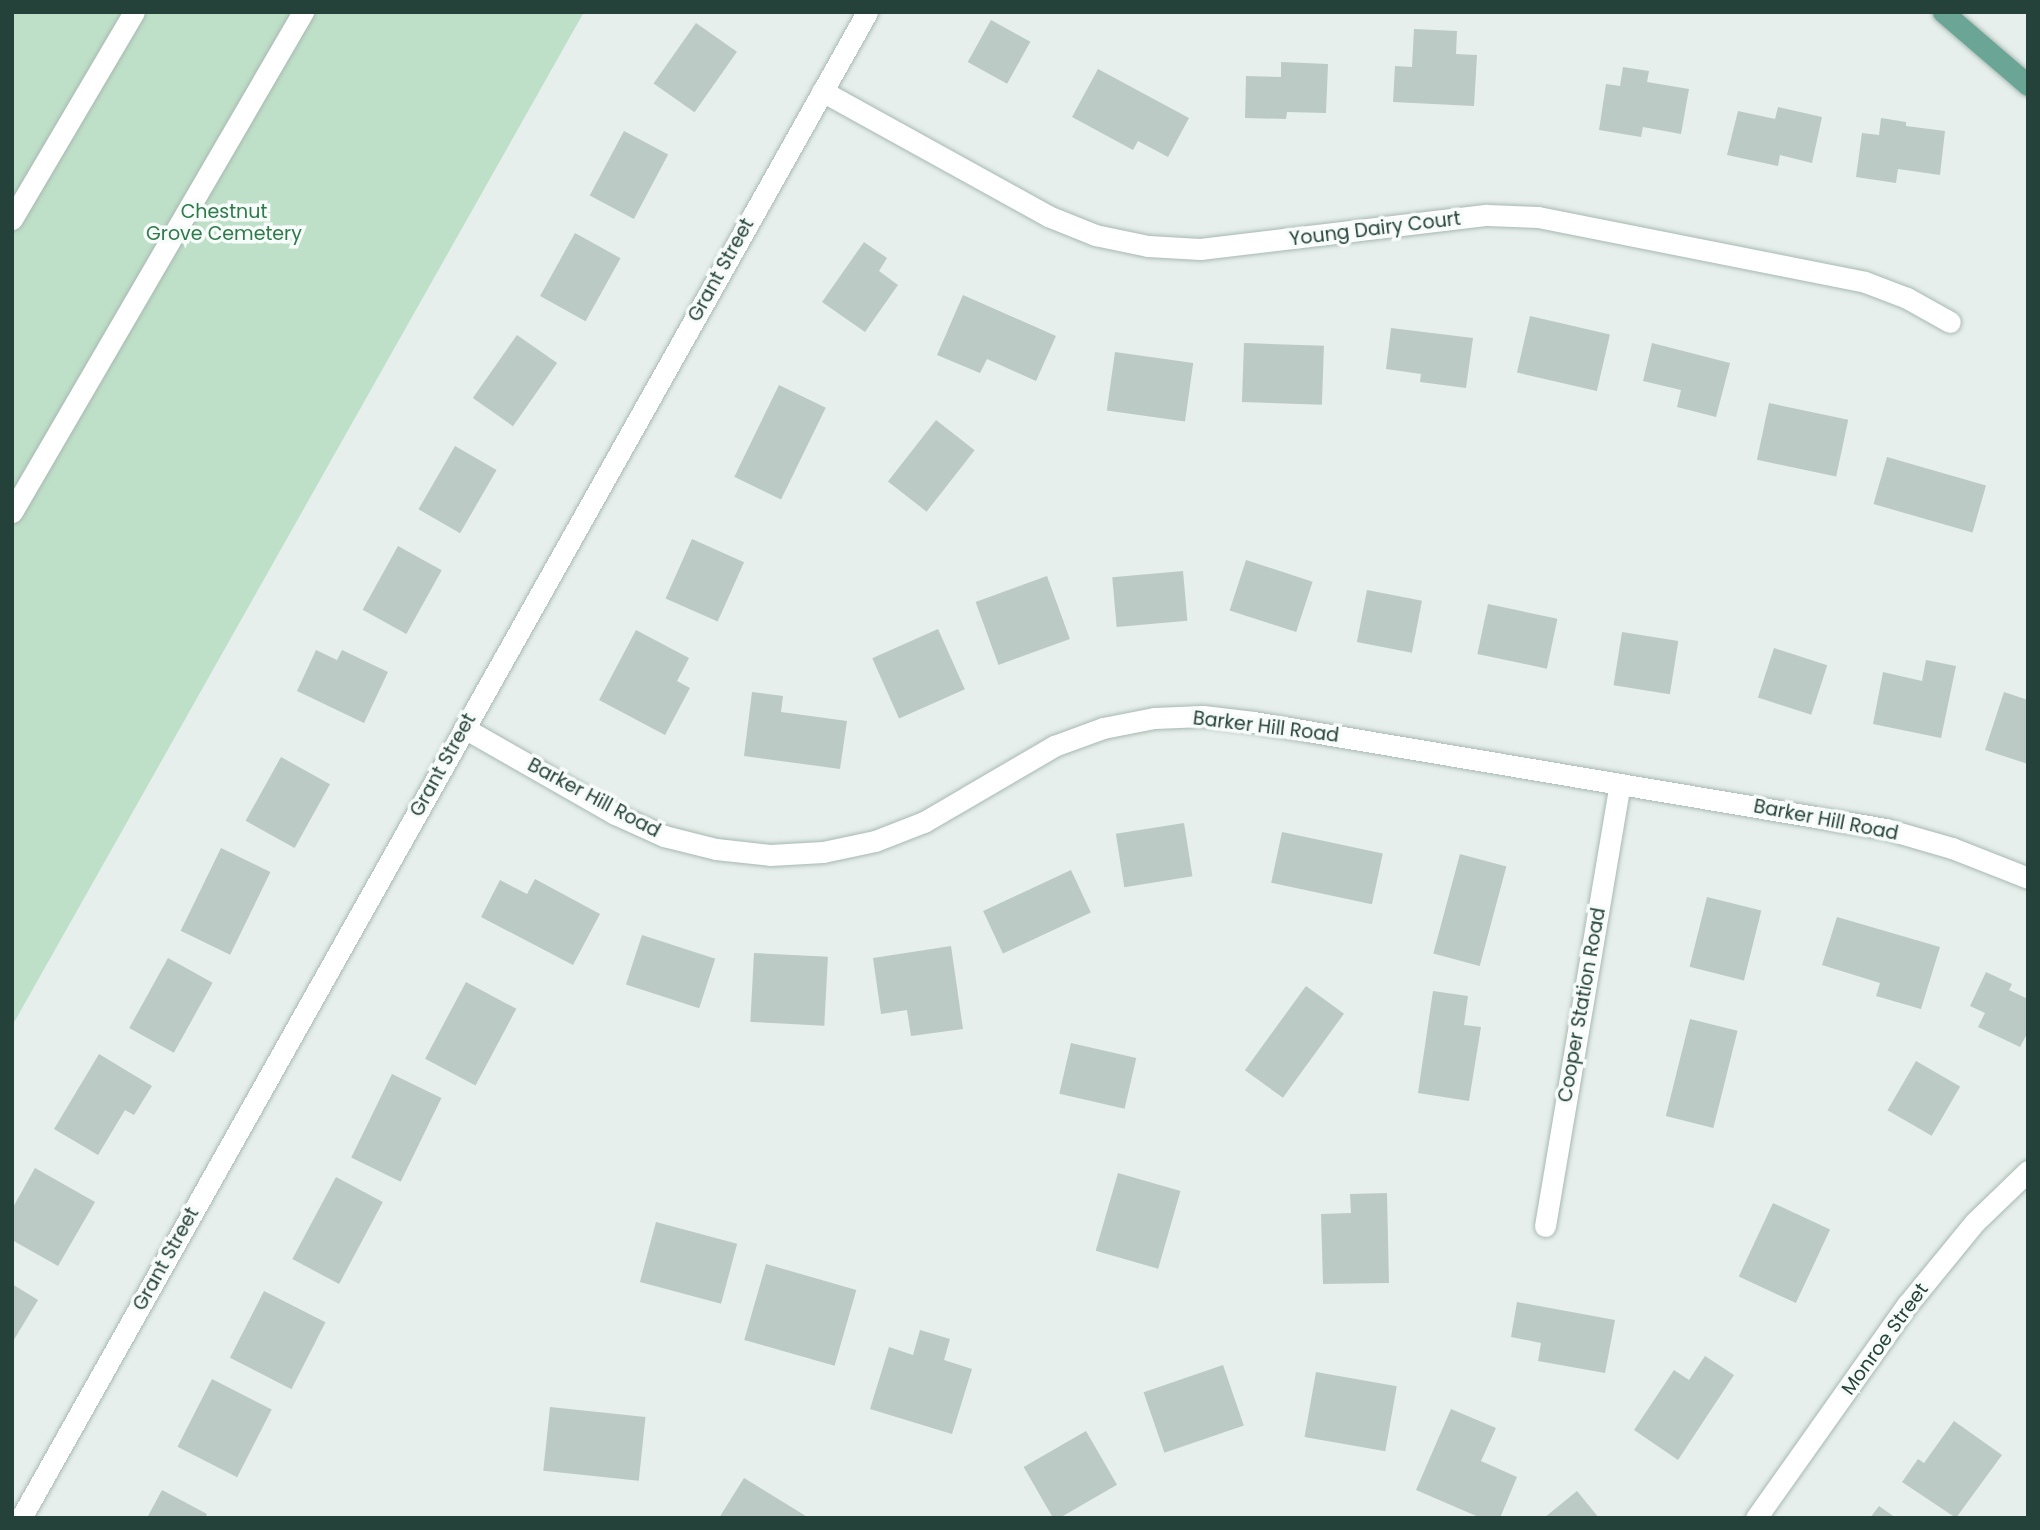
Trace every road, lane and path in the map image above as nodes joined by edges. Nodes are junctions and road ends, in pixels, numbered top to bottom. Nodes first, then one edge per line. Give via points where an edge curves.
1 (134, 12) edge
2 (303, 12) edge
3 (867, 12) edge
4 (1943, 12) edge
5 (2028, 85) edge
6 (822, 91) junction
7 (12, 219) edge
8 (1950, 322) dead end
9 (12, 512) edge
10 (464, 728) junction
11 (1620, 784) junction
12 (2028, 878) edge
13 (2028, 1171) edge
14 (1545, 1226) dead end
15 (21, 1518) edge
16 (1756, 1518) edge

1 - 7 street
2 - 9 street
3 - 6 street, Grant Street
4 - 5 main road
6 - 8 street, Young Dairy Court via 1048,216 1095,234 1149,246 1200,249 1487,215 1538,217 1865,282
6 - 10 street, Grant Street
10 - 11 street, Barker Hill Road via 615,814 664,836 716,849 770,855 822,852 874,841 924,822 1054,746 1103,728 1154,718 1203,716 1254,722
10 - 15 street, Grant Street
11 - 12 street, Barker Hill Road via 1886,829 1952,848
11 - 14 street, Cooper Station Road
13 - 16 street, Monroe Street via 1975,1222 1908,1305

